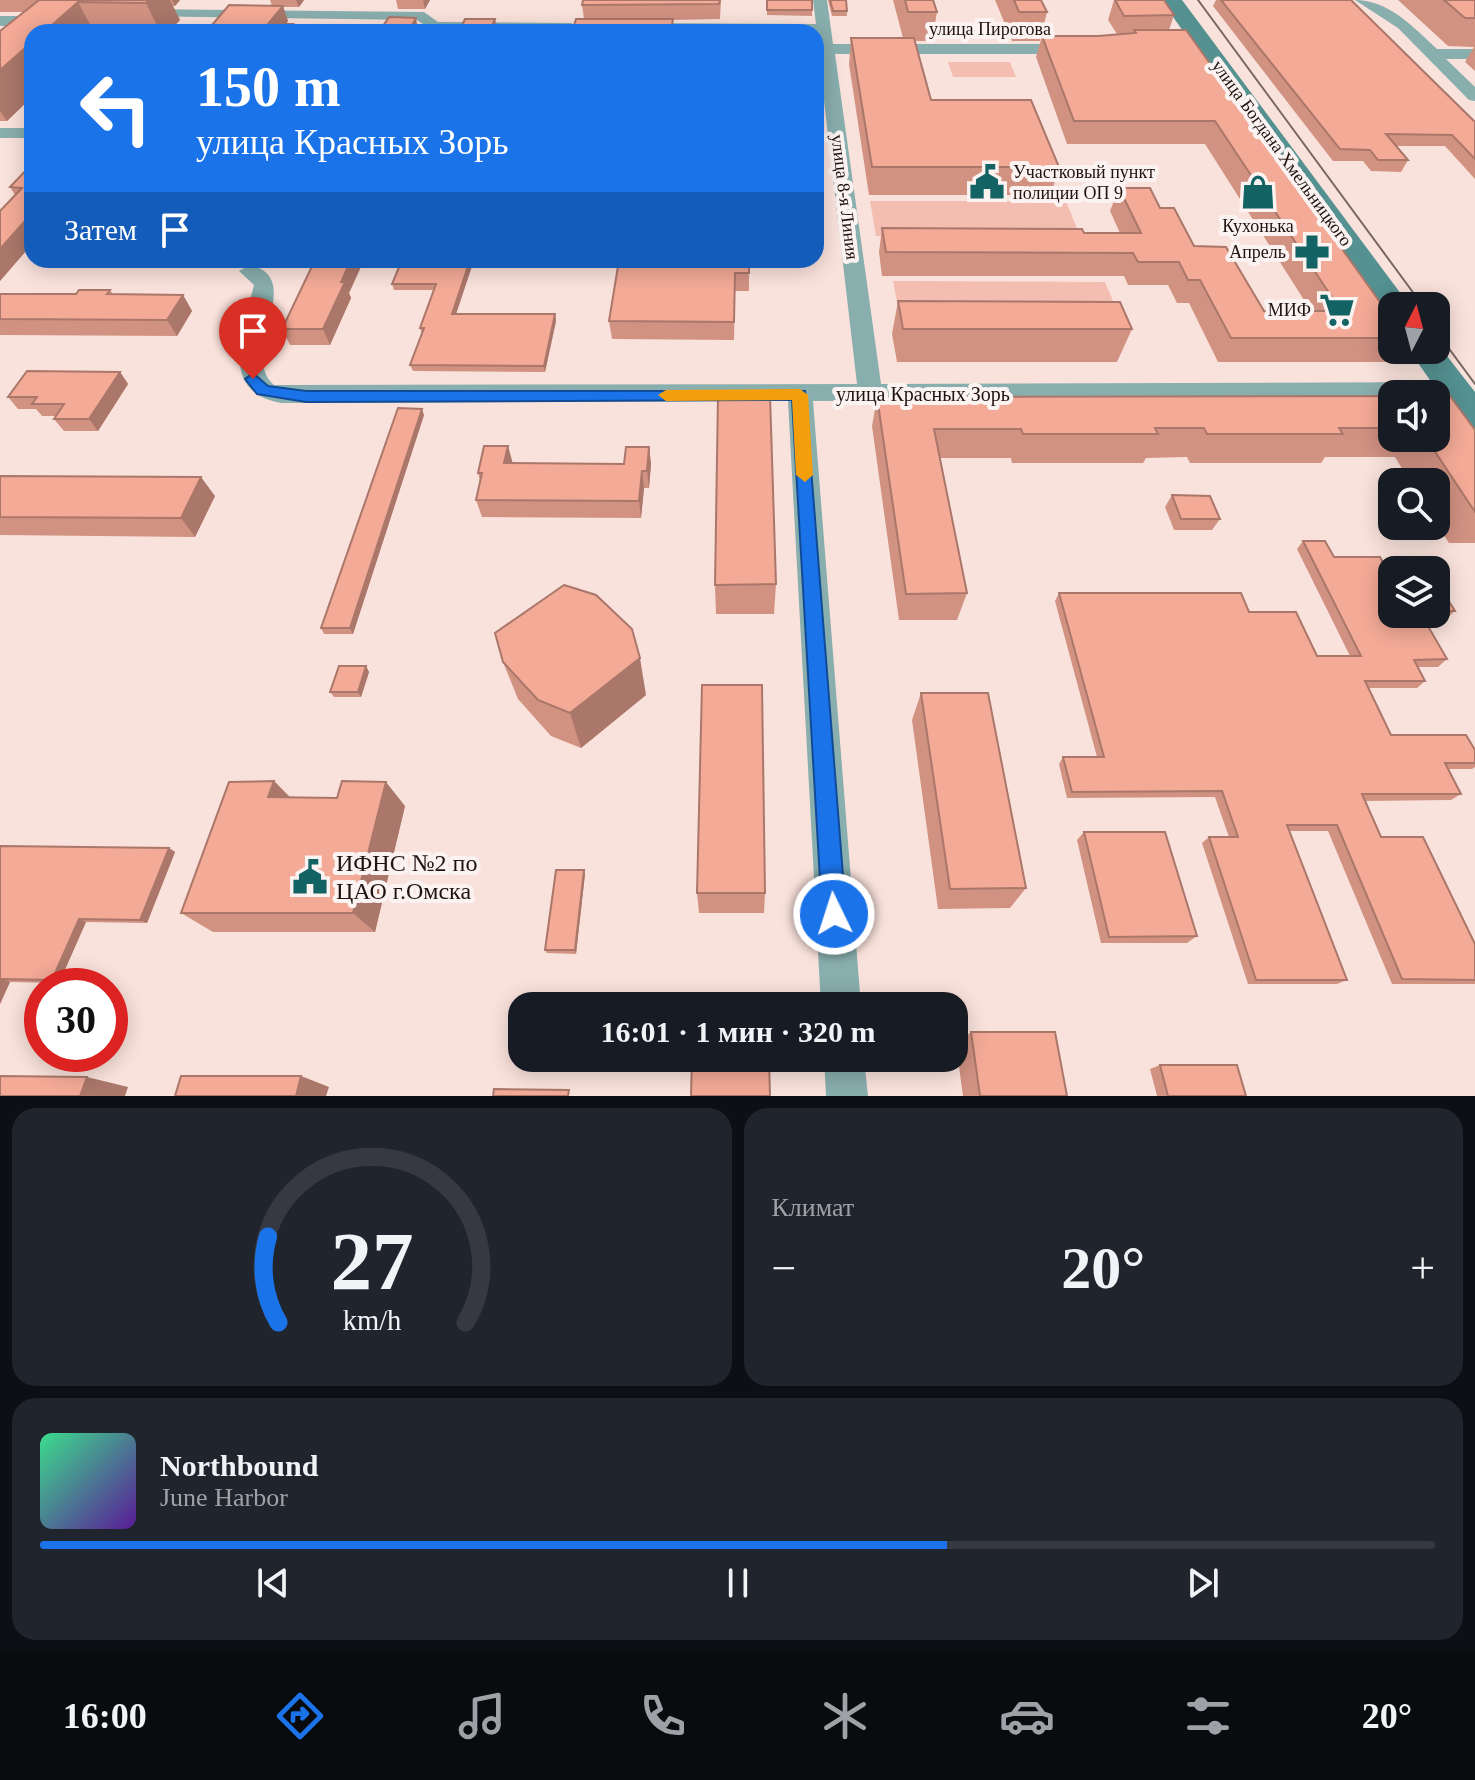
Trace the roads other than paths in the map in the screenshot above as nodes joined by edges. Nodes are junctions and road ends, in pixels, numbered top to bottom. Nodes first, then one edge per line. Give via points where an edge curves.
1 (820, 0) edge
2 (1171, 0) edge
3 (1362, 0) edge
4 (120, 13) dead end
5 (0, 21) edge
6 (63, 21) edge
7 (430, 24) edge
8 (823, 24) edge
9 (824, 31) edge
10 (825, 39) junction
11 (1092, 49) edge
12 (1433, 54) junction
13 (1475, 54) edge
14 (1466, 78) edge
15 (1475, 96) edge
16 (0, 133) edge
17 (24, 133) edge
18 (250, 271) dead end
19 (1383, 292) edge
20 (1438, 364) edge
21 (870, 394) junction
22 (800, 395) junction
23 (1469, 399) edge
24 (840, 992) edge
25 (845, 1072) edge
26 (847, 1096) edge

1 - 8 street, улица 8-я Линия
2 - 19 main road, улица Богдана Хмельницкого via 1190,44
3 - 12 street via 1403,25
4 - 7 street via 424,16
5 - 6 street
9 - 10 street, улица 8-я Линия
10 - 11 street, улица Пирогова
10 - 21 street, улица 8-я Линия
12 - 13 street
12 - 14 street
14 - 15 street
16 - 17 street
18 - 22 street, улица Красных Зорь via 265,285 251,362 253,379 263,390 282,395
20 - 23 main road
21 - 22 street, улица Красных Зорь
21 - 23 street, улица Красных Зорь
22 - 24 street
25 - 26 street

